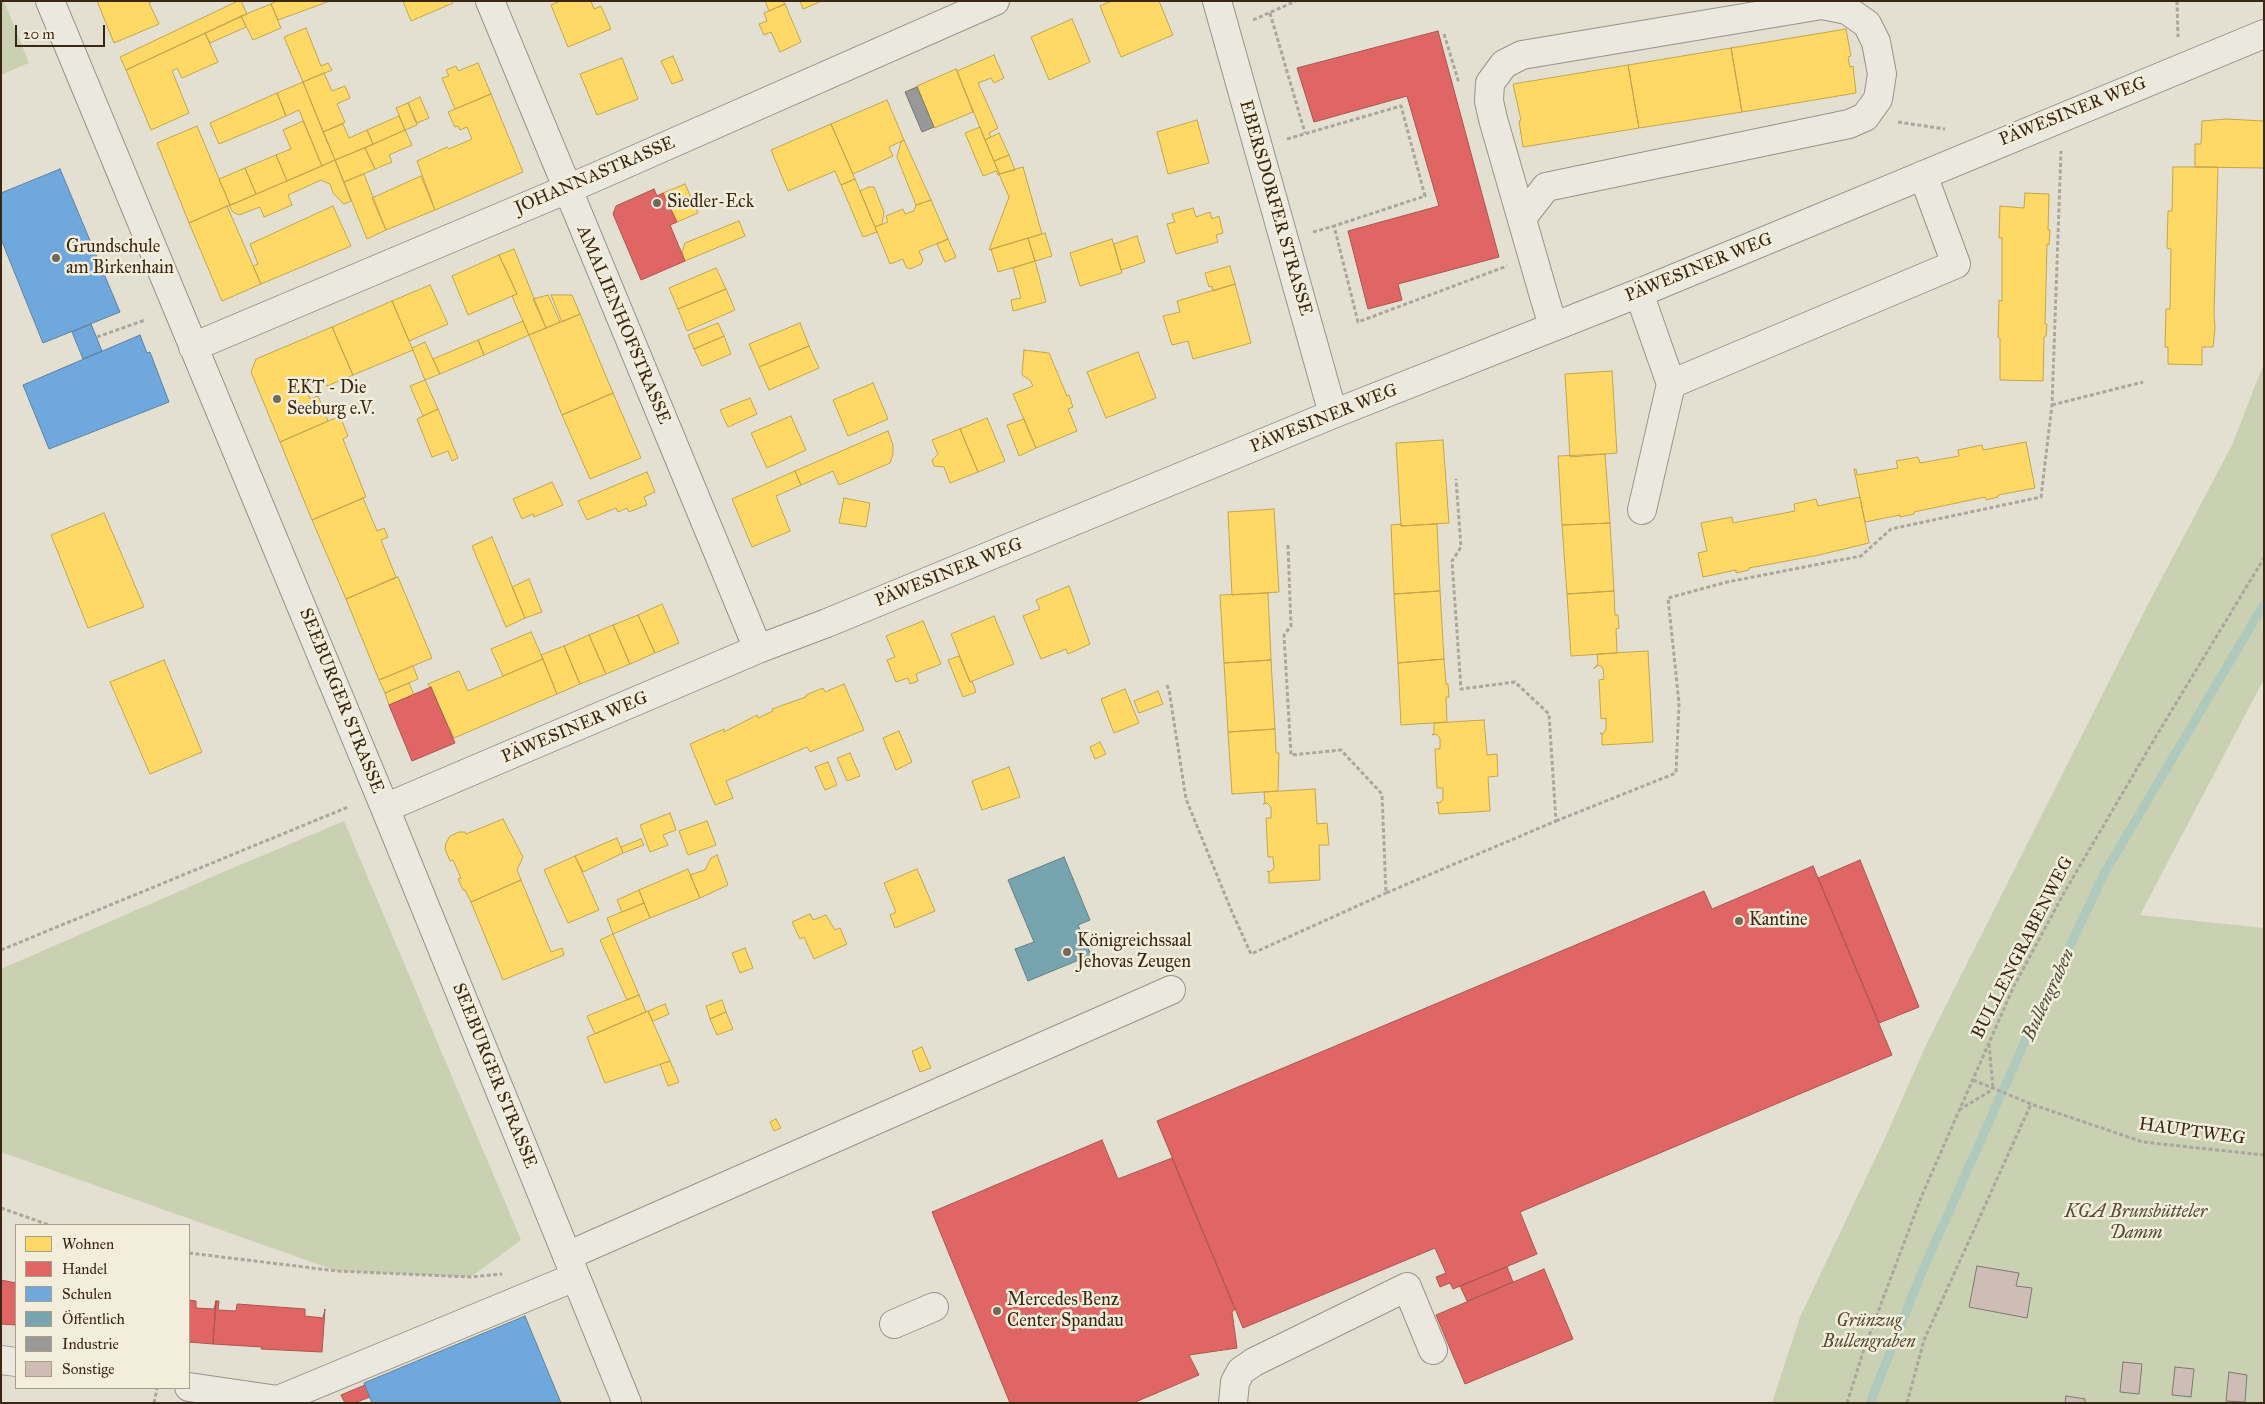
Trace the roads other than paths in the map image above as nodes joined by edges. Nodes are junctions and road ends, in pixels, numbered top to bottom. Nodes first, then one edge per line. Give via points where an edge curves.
1 (50, 1) edge
2 (490, 1) edge
3 (995, 1) edge
4 (1217, 1) edge
5 (2264, 34) edge
6 (1923, 174) junction
7 (566, 189) junction
8 (1522, 218) junction
9 (1639, 294) junction
10 (1553, 326) junction
11 (193, 347) junction
12 (1671, 384) junction
13 (1333, 414) junction
14 (1642, 510) dead end
15 (758, 649) junction
16 (385, 808) junction
17 (1171, 990) dead end
18 (571, 1267) junction
19 (934, 1307) dead end
20 (894, 1324) dead end
21 (1433, 1350) dead end
22 (1, 1360) edge
23 (15, 1362) edge
24 (190, 1387) edge
25 (628, 1403) edge
26 (1233, 1403) edge

1 - 11 street, SEEBURGER STRASSE
2 - 7 street, AMALIENHOFSTRASSE
3 - 7 street, JOHANNASTRASSE
4 - 13 street, EBERSDORFER STRASSE
5 - 6 street, PÄWESINER WEG
6 - 9 street, PÄWESINER WEG
6 - 12 street via 1956,264
7 - 11 street, JOHANNASTRASSE
7 - 15 street, AMALIENHOFSTRASSE
8 - 8 street via 1546,187 1849,124 1866,117 1878,99 1882,74 1876,42 1867,24 1847,10 1822,5 1522,55 1504,64 1490,83 1489,101
8 - 10 street
9 - 10 street, PÄWESINER WEG
9 - 12 street
10 - 13 street, PÄWESINER WEG
11 - 16 street, SEEBURGER STRASSE
12 - 14 street
13 - 15 street, PÄWESINER WEG
15 - 16 street, PÄWESINER WEG
16 - 18 street, SEEBURGER STRASSE
17 - 18 street
18 - 24 street via 278,1400
18 - 25 street, SEEBURGER STRASSE
19 - 20 street
21 - 26 street via 1407,1287 1254,1362 1241,1371 1235,1382
22 - 23 street

